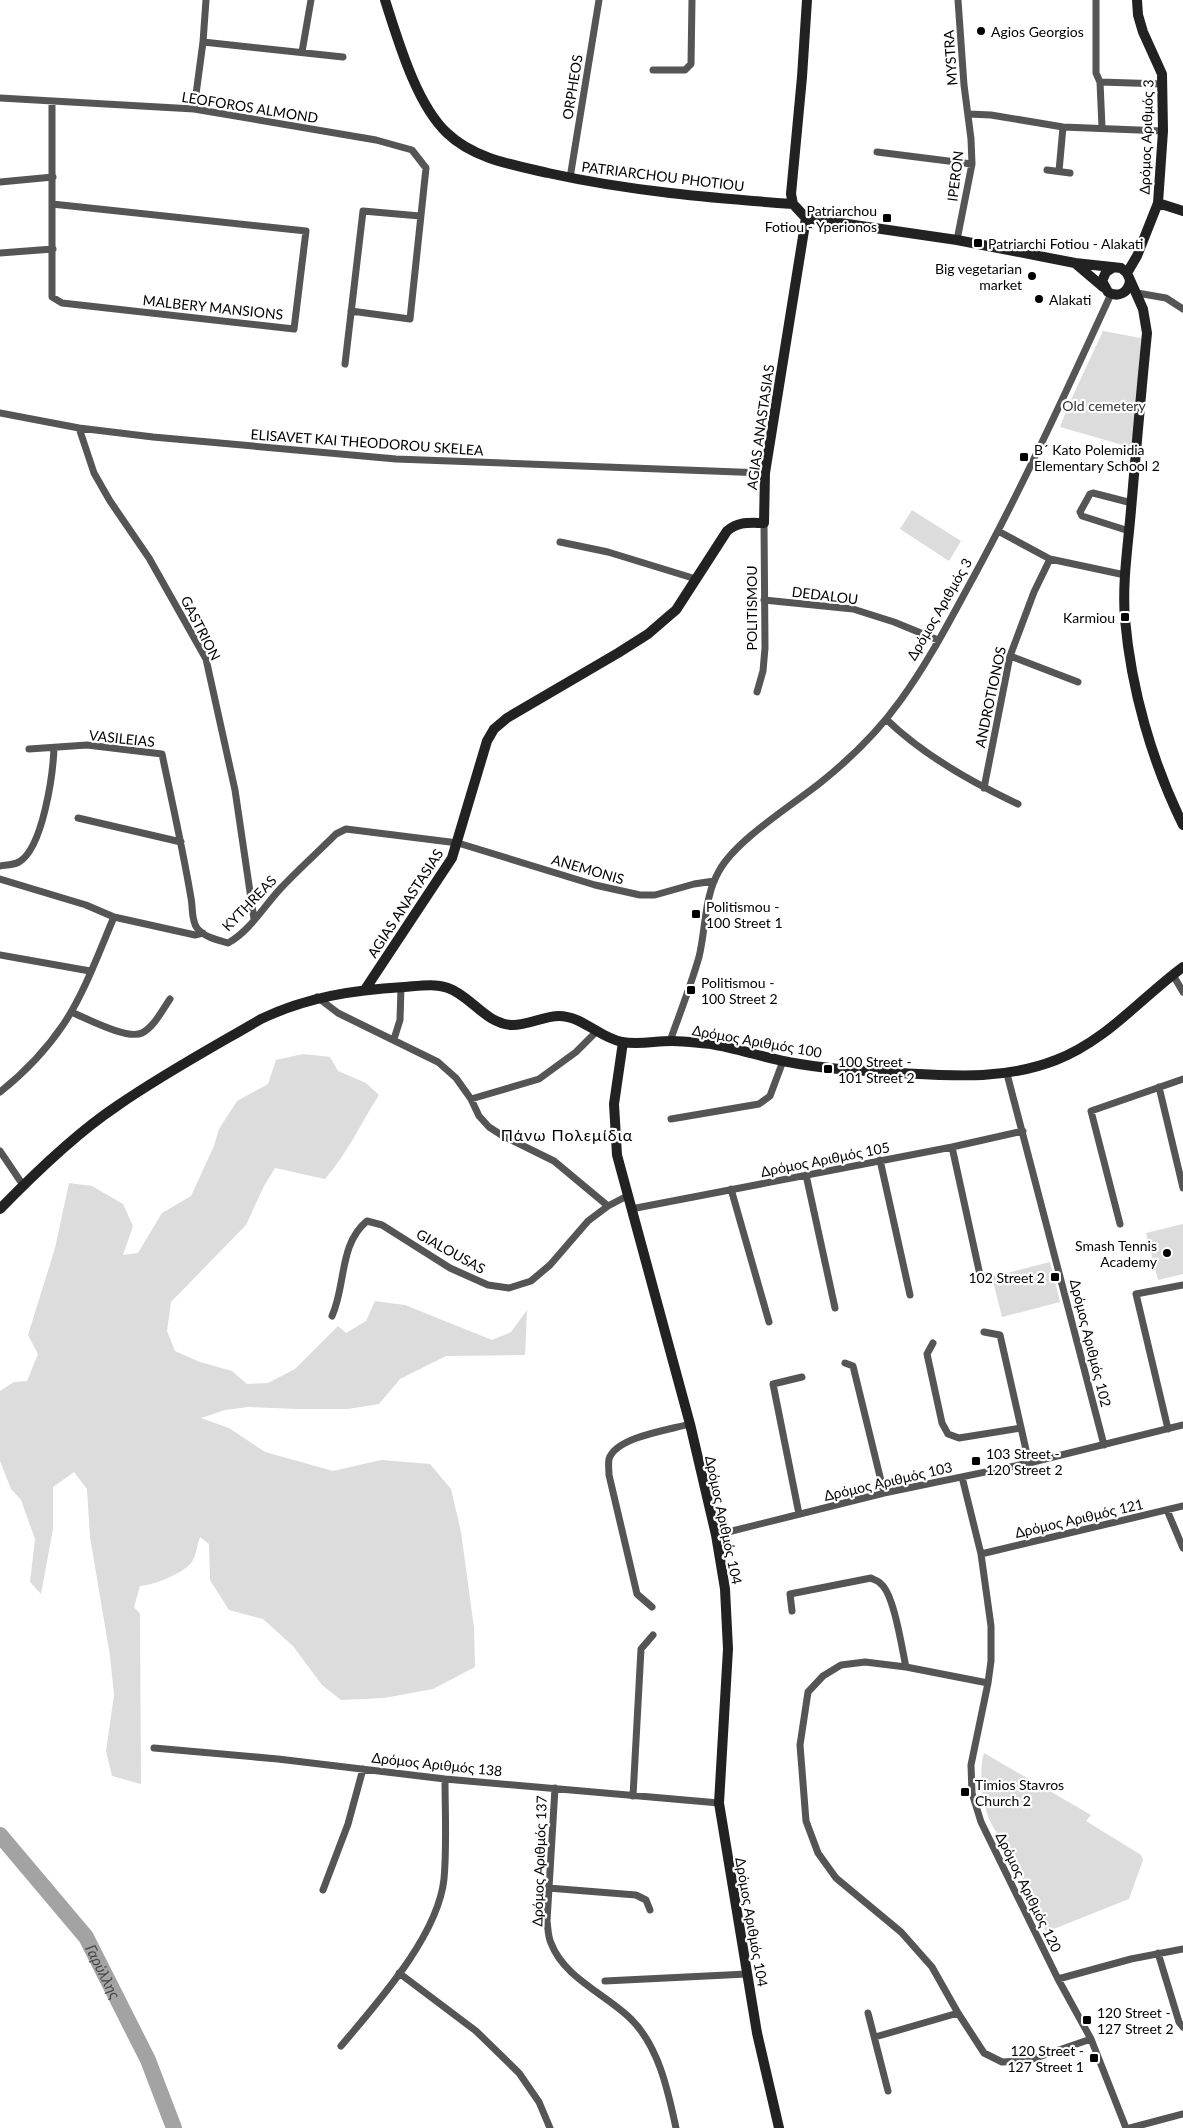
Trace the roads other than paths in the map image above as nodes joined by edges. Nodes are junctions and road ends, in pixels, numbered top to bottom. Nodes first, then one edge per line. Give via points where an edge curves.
1 (206, 0) edge
2 (311, 0) edge
3 (385, 0) edge
4 (599, 0) edge
5 (692, 0) edge
6 (807, 0) edge
7 (958, 0) edge
8 (1096, 0) edge
9 (1137, 0) edge
10 (203, 42) junction
11 (302, 52) junction
12 (343, 57) dead end
13 (653, 70) dead end
14 (1100, 82) junction
15 (1163, 84) junction
16 (0, 98) edge
17 (52, 101) junction
18 (194, 109) junction
19 (969, 114) junction
20 (1062, 127) junction
21 (1102, 128) junction
22 (1163, 132) junction
23 (877, 152) dead end
24 (972, 164) junction
25 (1047, 170) dead end
26 (1059, 171) junction
27 (1070, 173) dead end
28 (53, 177) junction
29 (570, 178) junction
30 (0, 182) edge
31 (1158, 203) junction
32 (52, 204) junction
33 (793, 204) junction
34 (1183, 211) edge
35 (420, 216) junction
36 (806, 218) junction
37 (957, 240) junction
38 (53, 249) junction
39 (0, 253) edge
40 (1075, 263) junction
41 (1112, 268) junction
42 (1129, 277) junction
43 (1107, 291) junction
44 (1122, 294) junction
45 (1138, 298) junction
46 (1183, 309) edge
47 (351, 311) junction
48 (344, 364) dead end
49 (0, 413) edge
50 (79, 428) junction
51 (765, 473) junction
52 (1132, 503) junction
53 (764, 523) junction
54 (998, 531) junction
55 (1129, 531) junction
56 (560, 542) dead end
57 (1050, 559) junction
58 (1125, 576) junction
59 (696, 579) junction
60 (764, 600) junction
61 (938, 640) junction
62 (1010, 656) junction
63 (1078, 682) dead end
64 (757, 692) dead end
65 (886, 719) junction
66 (54, 748) junction
67 (29, 749) dead end
68 (166, 775) joint
69 (984, 788) junction
70 (1018, 804) dead end
71 (78, 818) dead end
72 (1183, 826) edge
73 (181, 842) junction
74 (458, 843) junction
75 (0, 866) edge
76 (0, 879) edge
77 (714, 881) junction
78 (114, 917) junction
79 (254, 919) junction
80 (203, 932) junction
81 (0, 955) edge
82 (1183, 967) edge
83 (90, 971) junction
84 (1173, 975) junction
85 (401, 987) junction
86 (366, 988) junction
87 (1183, 992) edge
88 (316, 997) junction
89 (170, 999) dead end
90 (71, 1012) junction
91 (596, 1032) junction
92 (394, 1040) junction
93 (670, 1041) junction
94 (623, 1042) junction
95 (783, 1061) junction
96 (1008, 1074) junction
97 (1183, 1079) edge
98 (1159, 1087) junction
99 (0, 1092) edge
100 (471, 1099) junction
101 (671, 1119) dead end
102 (1023, 1131) junction
103 (952, 1147) junction
104 (0, 1151) edge
105 (880, 1160) junction
106 (806, 1175) junction
107 (23, 1186) junction
108 (1183, 1188) edge
109 (731, 1189) junction
110 (627, 1196) junction
111 (608, 1206) junction
112 (0, 1209) edge
113 (630, 1209) junction
114 (1120, 1224) dead end
115 (980, 1275) dead end
116 (1183, 1286) edge
117 (910, 1295) dead end
118 (835, 1308) dead end
119 (332, 1316) dead end
120 (769, 1322) dead end
121 (984, 1332) dead end
122 (934, 1343) dead end
123 (845, 1363) dead end
124 (802, 1376) dead end
125 (690, 1424) junction
126 (1183, 1425) edge
127 (1021, 1428) junction
128 (1168, 1429) junction
129 (1104, 1444) junction
130 (1029, 1463) junction
131 (962, 1477) junction
132 (884, 1493) junction
133 (1183, 1506) edge
134 (1167, 1510) junction
135 (799, 1514) junction
136 (716, 1536) junction
137 (1183, 1548) edge
138 (982, 1554) junction
139 (652, 1607) dead end
140 (792, 1611) dead end
141 (653, 1635) dead end
142 (906, 1666) junction
143 (988, 1683) junction
144 (154, 1748) dead end
145 (363, 1769) junction
146 (445, 1779) junction
147 (555, 1788) junction
148 (633, 1796) junction
149 (719, 1803) junction
150 (548, 1888) junction
151 (323, 1890) dead end
152 (650, 1910) dead end
153 (1183, 1949) edge
154 (1158, 1953) junction
155 (400, 1973) junction
156 (747, 1974) junction
157 (1058, 1978) junction
158 (605, 1981) dead end
159 (868, 2013) dead end
160 (958, 2013) junction
161 (1183, 2027) edge
162 (875, 2037) junction
163 (1091, 2039) junction
164 (341, 2046) dead end
165 (888, 2091) dead end
166 (1183, 2114) edge
167 (550, 2128) edge
168 (676, 2128) edge
169 (780, 2128) edge
170 (1126, 2128) edge
171 (1130, 2128) edge

1 - 10 street
2 - 11 street
3 - 29 street, PATRIARCHOU PHOTIOU via 403,55 425,103 447,133 474,152 504,163
4 - 29 street, ORPHEOS
5 - 13 street via 689,68
6 - 33 street
7 - 19 street, MYSTRA
8 - 14 street via 1096,73
9 - 15 street, Δρόμος Αριθμός 3 via 1138,15
10 - 11 street
10 - 18 street
11 - 12 street
14 - 15 street
14 - 21 street
15 - 22 street, Δρόμος Αριθμός 3
16 - 17 street, LEOFOROS ALMOND
17 - 18 street, LEOFOROS ALMOND
17 - 28 street, MALBERY MANSIONS
18 - 35 street, LEOFOROS ALMOND via 376,140 412,150 426,168
19 - 20 street
19 - 24 street, IPERON
20 - 21 street
20 - 26 street
21 - 22 street
22 - 31 street, Δρόμος Αριθμός 3
23 - 24 street
24 - 37 street, IPERON
25 - 26 street
26 - 27 street
28 - 30 street
28 - 32 street, MALBERY MANSIONS
29 - 33 street, PATRIARCHOU PHOTIOU via 679,194
31 - 34 street
31 - 42 street, Δρόμος Αριθμός 3
32 - 38 street, MALBERY MANSIONS
32 - 38 street, MALBERY MANSIONS via 306,231 294,328 62,303 52,297
33 - 36 street
35 - 47 street via 363,210
35 - 47 street via 410,319
36 - 37 street
36 - 51 street, AGIAS ANASTASIAS
37 - 40 street
38 - 39 street
40 - 41 street
40 - 43 street
41 - 42 street via 1121,268
41 - 43 street via 1102,281
42 - 44 street via 1128,288
42 - 45 street
43 - 44 street
43 - 54 street, Δρόμος Αριθμός 3 via 1040,450
44 - 45 street
45 - 46 street via 1166,298
45 - 52 street via 1146,333
47 - 48 street
49 - 50 street, ELISAVET KAI THEODOROU SKELEA
50 - 51 street, ELISAVET KAI THEODOROU SKELEA via 396,460
50 - 79 street, GASTRION via 94,473 149,558 206,659 235,790
51 - 53 street, AGIAS ANASTASIAS
52 - 55 street
52 - 55 street via 1093,493 1080,512 1082,516
53 - 59 street, AGIAS ANASTASIAS via 742,522 734,526
53 - 60 street, POLITISMOU
54 - 57 street
54 - 61 street, Δρόμος Αριθμός 3
55 - 58 street
56 - 59 street via 608,552
57 - 58 street
57 - 62 street, ANDROTIONOS
58 - 72 street via 1129,655 1144,719 1167,792
59 - 74 street, AGIAS ANASTASIAS via 676,610 648,634 507,718 494,729 481,756
60 - 61 street, DEDALOU via 853,609
60 - 64 street, POLITISMOU via 765,648
61 - 65 street, Δρόμος Αριθμός 3
62 - 63 street
62 - 69 street, ANDROTIONOS
65 - 69 street via 903,735
65 - 77 street, Δρόμος Αριθμός 3 via 863,747 748,839 719,870
66 - 67 street, VASILEIAS
66 - 68 street, VASILEIAS via 94,746 162,754
66 - 75 street via 47,796 34,846 20,862
68 - 73 street, KYTHREAS
69 - 70 street
71 - 73 street
73 - 80 street, KYTHREAS via 193,920
74 - 77 street, ANEMONIS via 595,885 640,895 655,895
74 - 79 street, KYTHREAS via 346,829 336,834 306,863
74 - 86 street, AGIAS ANASTASIAS via 446,868
76 - 78 street via 86,905
77 - 93 street via 699,957
78 - 80 street via 195,935
78 - 83 street
79 - 80 street, KYTHREAS via 228,943
81 - 83 street
82 - 84 street, Δρόμος Αριθμός 100
83 - 90 street
84 - 87 street
84 - 96 street, Δρόμος Αριθμός 100 via 1114,1025 1074,1051 1032,1069
85 - 86 street
85 - 91 street via 428,985 449,988 499,1022 522,1024 559,1016 582,1023
85 - 92 street via 400,1020
86 - 88 street
88 - 92 street via 338,1013
88 - 107 street via 260,1019 117,1106
89 - 90 street via 156,1019 143,1032 136,1034 125,1034
90 - 99 street via 48,1046
91 - 94 street
91 - 100 street via 576,1052 539,1079
92 - 100 street via 438,1062 456,1078
93 - 94 street, Δρόμος Αριθμός 100
93 - 95 street, Δρόμος Αριθμός 100 via 714,1045
94 - 110 street, Δρόμος Αριθμός 104 via 614,1128
95 - 96 street, Δρόμος Αριθμός 100 via 841,1070
95 - 101 street via 770,1096 759,1104
96 - 102 street, Δρόμος Αριθμός 102
97 - 98 street
98 - 108 street
98 - 114 street via 1090,1111
100 - 111 street via 489,1127 549,1158
102 - 103 street, Δρόμος Αριθμός 105
102 - 129 street, Δρόμος Αριθμός 102
103 - 105 street, Δρόμος Αριθμός 105
103 - 115 street
104 - 107 street
105 - 106 street, Δρόμος Αριθμός 105
105 - 117 street
106 - 109 street, Δρόμος Αριθμός 105
106 - 118 street
107 - 112 street
109 - 113 street, Δρόμος Αριθμός 105
109 - 120 street
110 - 111 street, GIALOUSAS
110 - 113 street, Δρόμος Αριθμός 104
111 - 119 street, GIALOUSAS via 588,1221 550,1265 531,1281 509,1288 488,1285 458,1271 382,1224 367,1221 356,1230 350,1244
113 - 125 street, Δρόμος Αριθμός 104
116 - 128 street via 1136,1294
121 - 127 street via 1000,1335
122 - 127 street via 927,1354 942,1423 948,1434 959,1438
123 - 132 street via 853,1366
124 - 135 street via 772,1384
125 - 136 street, Δρόμος Αριθμός 104
125 - 139 street via 624,1442 609,1460 609,1475 637,1594
126 - 128 street, Δρόμος Αριθμός 103
127 - 130 street
128 - 129 street, Δρόμος Αριθμός 103
129 - 130 street, Δρόμος Αριθμός 103
130 - 131 street, Δρόμος Αριθμός 103
131 - 132 street, Δρόμος Αριθμός 103
131 - 138 street, Δρόμος Αριθμός 120
132 - 135 street, Δρόμος Αριθμός 103
133 - 134 street, Δρόμος Αριθμός 121
134 - 137 street
134 - 138 street, Δρόμος Αριθμός 121
135 - 136 street, Δρόμος Αριθμός 103
136 - 149 street, Δρόμος Αριθμός 104 via 725,1589 728,1649
138 - 143 street, Δρόμος Αριθμός 120 via 991,1626
140 - 142 street via 790,1594 871,1578 882,1584 890,1598
141 - 148 street via 641,1649
142 - 143 street
142 - 160 street via 865,1662 841,1665 823,1676 808,1692 800,1746 806,1821 818,1853 836,1878 901,1932 932,1967
143 - 157 street, Δρόμος Αριθμός 120 via 971,1765 972,1793 981,1822
144 - 145 street, Δρόμος Αριθμός 138
145 - 146 street, Δρόμος Αριθμός 138
145 - 151 street via 348,1824
146 - 147 street, Δρόμος Αριθμός 138
146 - 155 street via 444,1880 426,1932
147 - 148 street, Δρόμος Αριθμός 138
147 - 150 street, Δρόμος Αριθμός 137
148 - 149 street, Δρόμος Αριθμός 138
149 - 156 street, Δρόμος Αριθμός 104
150 - 152 street via 636,1894 646,1900
150 - 168 street, Δρόμος Αριθμός 137 via 550,1942 560,1961 631,2020 652,2047 668,2092
153 - 154 street
154 - 157 street
154 - 161 street
155 - 164 street
155 - 167 street via 476,2031 519,2073 539,2102
156 - 158 street
156 - 169 street, Δρόμος Αριθμός 104 via 757,2033
157 - 163 street, Δρόμος Αριθμός 120
159 - 162 street
160 - 162 street
160 - 163 street via 984,2054 1002,2062 1027,2061
162 - 165 street
163 - 170 street, Δρόμος Αριθμός 120
166 - 171 street

